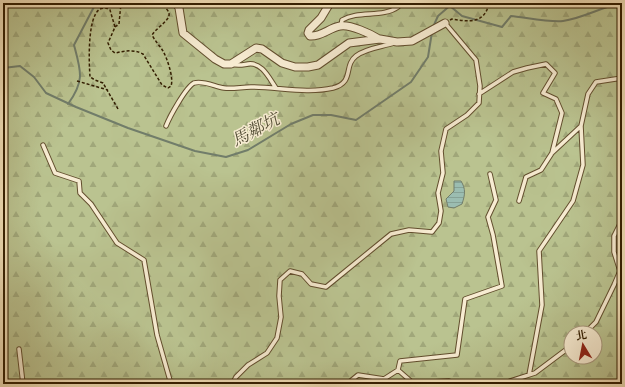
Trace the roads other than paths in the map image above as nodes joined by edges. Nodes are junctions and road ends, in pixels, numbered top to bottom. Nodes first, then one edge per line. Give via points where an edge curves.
1 (176, 3) edge
2 (330, 3) edge
3 (397, 3) edge
4 (442, 24) joint
5 (341, 26) junction
6 (380, 39) junction
7 (397, 42) junction
8 (231, 64) junction
9 (622, 78) edge
10 (276, 88) junction
11 (479, 94) junction
12 (166, 126) dead end
13 (581, 126) junction
14 (43, 145) dead end
15 (552, 153) junction
16 (490, 174) dead end
17 (519, 201) dead end
18 (622, 220) edge
19 (621, 270) edge
20 (593, 325) edge
21 (19, 349) dead end
22 (563, 352) edge
23 (398, 370) junction
24 (529, 375) junction
25 (23, 384) edge
26 (171, 384) edge
27 (232, 384) edge
28 (347, 384) edge
29 (453, 384) edge
30 (501, 384) edge

1 - 8 street via 183,32 215,59 224,64
2 - 5 street via 308,32 310,36 316,36
3 - 5 lane via 398,7 395,9 382,13 348,17 342,20
4 - 7 street via 412,41
4 - 11 lane via 476,60
5 - 6 street via 366,32
6 - 7 street
6 - 8 street via 349,43 318,65 308,67 282,64 262,48 256,48
7 - 10 lane via 356,56 351,63 347,80 342,85 305,90
8 - 10 lane via 257,64
9 - 13 lane via 596,82 588,94
10 - 12 lane via 225,88 193,84 188,88
11 - 15 lane via 513,72 546,64 555,73 543,93 556,99 562,113
11 - 27 lane via 475,107 446,129 441,151 443,173 438,193 440,223 432,232 409,230 391,234 326,286 311,284 302,274 290,271 280,280 281,317 277,338 267,353 248,365
13 - 15 lane
13 - 24 lane via 583,165 573,201 538,251 542,305
14 - 26 lane via 54,173 79,182 80,193 91,204 117,243 144,260 157,335
15 - 17 lane via 541,170 526,177
16 - 23 lane via 496,200 488,218 502,286 466,299 457,355 400,361
18 - 19 lane via 614,236 614,252
19 - 20 lane
21 - 25 lane
22 - 24 lane
23 - 28 lane via 384,379 358,375
23 - 29 lane via 413,383 449,381
24 - 30 lane

